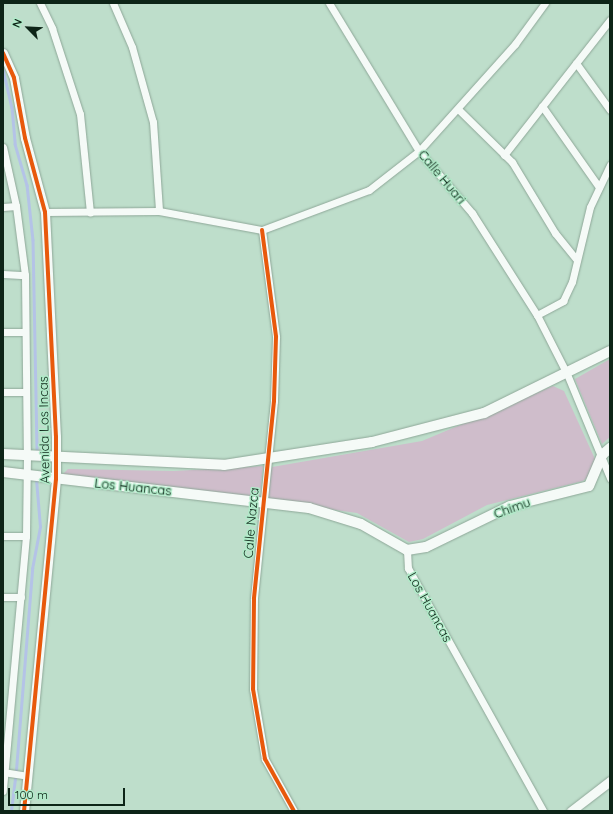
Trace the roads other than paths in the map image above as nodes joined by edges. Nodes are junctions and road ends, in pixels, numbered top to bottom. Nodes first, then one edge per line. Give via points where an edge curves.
1 (40, 3) edge
2 (113, 3) edge
3 (329, 3) edge
4 (545, 3) edge
5 (610, 20) edge
6 (3, 53) edge
7 (576, 63) junction
8 (542, 106) junction
9 (458, 109) junction
10 (610, 110) edge
11 (3, 147) edge
12 (420, 151) junction
13 (504, 155) junction
14 (610, 165) edge
15 (599, 187) junction
16 (16, 206) junction
17 (3, 207) edge
18 (45, 212) junction
19 (90, 212) junction
20 (159, 212) junction
21 (262, 230) junction
22 (576, 259) junction
23 (3, 274) edge
24 (25, 274) junction
25 (537, 315) junction
26 (3, 332) edge
27 (24, 332) junction
28 (610, 351) edge
29 (567, 374) junction
30 (3, 392) edge
31 (25, 392) junction
32 (610, 448) edge
33 (3, 454) edge
34 (27, 454) junction
35 (602, 455) junction
36 (56, 460) junction
37 (265, 460) junction
38 (3, 472) edge
39 (26, 473) junction
40 (56, 478) junction
41 (610, 478) edge
42 (264, 503) junction
43 (3, 536) edge
44 (26, 536) junction
45 (407, 550) junction
46 (3, 597) edge
47 (21, 597) junction
48 (4, 772) edge
49 (28, 776) junction
50 (610, 781) edge
51 (3, 791) edge
52 (24, 811) edge
53 (294, 811) edge
54 (543, 811) edge
55 (571, 811) edge

1 - 19 street via 52,28 80,114
2 - 20 street via 132,47 153,122
3 - 12 street, Calle Huari
4 - 9 street via 515,44
5 - 7 street
6 - 18 street, Avenida Los Incas via 14,78 25,138
7 - 8 street
7 - 10 street
8 - 13 street
8 - 15 street
9 - 12 street
9 - 13 street
11 - 16 street
12 - 21 street via 369,190
12 - 25 street, Calle Huari via 472,213
13 - 22 street
14 - 15 street
15 - 22 street
16 - 17 street
16 - 24 street
18 - 19 street
18 - 36 street, Avenida Los Incas
19 - 20 street
20 - 21 street
21 - 37 street, Calle Nazca via 276,337 274,401
22 - 25 street via 572,282 562,301
23 - 24 street
24 - 27 street
25 - 29 street, Calle Huari
26 - 27 street
27 - 31 street
28 - 29 main road
29 - 35 street, Calle Huari
29 - 37 main road via 453,424 372,442
30 - 31 street
31 - 34 street
32 - 35 main road
33 - 34 main road
34 - 36 main road
34 - 39 street
35 - 41 street, Calle Huari
35 - 45 main road, Chimu via 589,486 510,506 426,547
36 - 37 main road via 224,465
36 - 40 street, Avenida Los Incas
37 - 42 street, Calle Nazca
38 - 39 main road, Los Huancas
39 - 40 main road, Los Huancas
39 - 44 street
40 - 42 main road, Los Huancas
40 - 49 street, Avenida Los Incas
42 - 45 main road, Los Huancas via 335,514 387,536
42 - 53 street, Calle Nazca via 254,599 254,689 265,759
43 - 44 street
44 - 47 street
45 - 54 street, Los Huancas via 408,568
46 - 47 street
47 - 48 street
48 - 49 street
48 - 51 street
49 - 52 street, Avenida Los Incas
50 - 55 street

